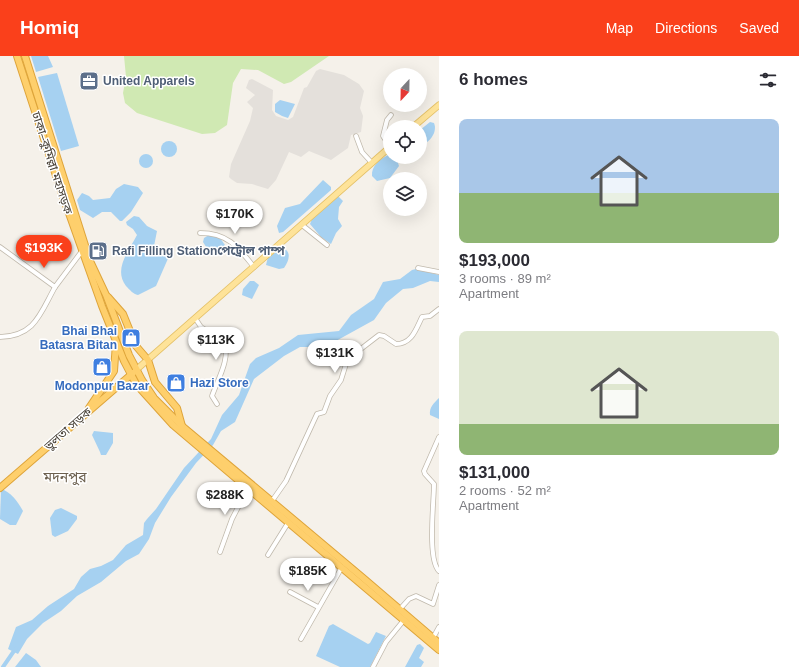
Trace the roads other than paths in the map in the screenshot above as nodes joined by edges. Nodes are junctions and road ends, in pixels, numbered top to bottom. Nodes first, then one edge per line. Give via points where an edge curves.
1 (17, 56) edge
2 (25, 56) edge
3 (439, 105) edge
4 (391, 115) dead end
5 (387, 120) edge
6 (421, 120) edge
7 (356, 136) dead end
8 (383, 154) edge
9 (372, 164) junction
10 (302, 225) junction
11 (200, 233) dead end
12 (327, 245) dead end
13 (0, 247) edge
14 (82, 251) junction
15 (254, 267) junction
16 (418, 268) dead end
17 (439, 272) edge
18 (55, 287) junction
19 (106, 295) junction
20 (439, 309) edge
21 (195, 318) junction
22 (0, 337) edge
23 (116, 337) junction
24 (148, 360) junction
25 (133, 373) junction
26 (217, 404) dead end
27 (87, 412) junction
28 (182, 426) junction
29 (439, 437) edge
30 (200, 444) junction
31 (216, 458) junction
32 (0, 488) edge
33 (248, 488) junction
34 (272, 501) junction
35 (288, 524) junction
36 (220, 552) dead end
37 (268, 556) dead end
38 (342, 567) junction
39 (439, 571) edge
40 (439, 585) edge
41 (290, 592) dead end
42 (318, 607) junction
43 (400, 609) junction
44 (404, 620) junction
45 (439, 627) edge
46 (434, 638) junction
47 (300, 639) dead end
48 (439, 644) edge
49 (439, 650) edge
50 (373, 667) edge

1 - 14 highway, ঢাকা–কুমিল্লা মহাসড়ক
2 - 19 highway, ঢাকা–কুমিল্লা মহাসড়ক via 90,261
3 - 6 main road
4 - 5 street
7 - 9 street via 362,152
8 - 9 main road
9 - 10 main road
10 - 12 street
10 - 15 main road
11 - 15 street via 211,233 232,242
13 - 18 street
14 - 18 street
14 - 23 highway, ঢাকা–কুমিল্লা মহাসড়ক
15 - 21 main road
16 - 17 street
18 - 22 street via 30,328 14,337
19 - 24 highway via 123,314 136,346
19 - 25 highway, ঢাকা–কুমিল্লা মহাসড়ক
20 - 34 street via 422,318 407,342 396,344 379,335 348,361 324,412 317,414 286,481
21 - 24 main road
21 - 26 street via 201,327 226,345 224,362 212,396
23 - 25 highway, ঢাকা–কুমিল্লা মহাসড়ক
23 - 27 highway via 114,371
24 - 25 main road
24 - 28 highway via 155,382 177,408
25 - 27 highway, ভুলতা সড়ক
25 - 28 highway, ঢাকা–কুমিল্লা মহাসড়ক
25 - 30 highway, ঢাকা–কুমিল্লা মহাসড়ক via 156,407 172,424
27 - 32 highway, ভুলতা সড়ক
28 - 30 highway, ঢাকা–কুমিল্লা মহাসড়ক
29 - 39 street via 424,471 434,484 433,550 435,566
30 - 31 highway, ঢাকা–কুমিল্লা মহাসড়ক
31 - 33 highway, ঢাকা–কুমিল্লা মহাসড়ক
31 - 34 highway, ঢাকা–কুমিল্লা মহাসড়ক
33 - 35 highway, ঢাকা–কুমিল্লা মহাসড়ক
33 - 36 street via 234,514
34 - 43 highway, ঢাকা–কুমিল্লা মহাসড়ক
35 - 37 street
35 - 38 highway, ঢাকা–কুমিল্লা মহাসড়ক
38 - 42 street
38 - 44 highway, ঢাকা–কুমিল্লা মহাসড়ক
40 - 43 street via 433,604 416,596
41 - 42 street
42 - 47 street
43 - 46 highway, ঢাকা–কুমিল্লা মহাসড়ক
44 - 49 highway, ঢাকা–কুমিল্লা মহাসড়ক
44 - 50 street via 386,642
45 - 46 street
46 - 48 highway, ঢাকা–কুমিল্লা মহাসড়ক

